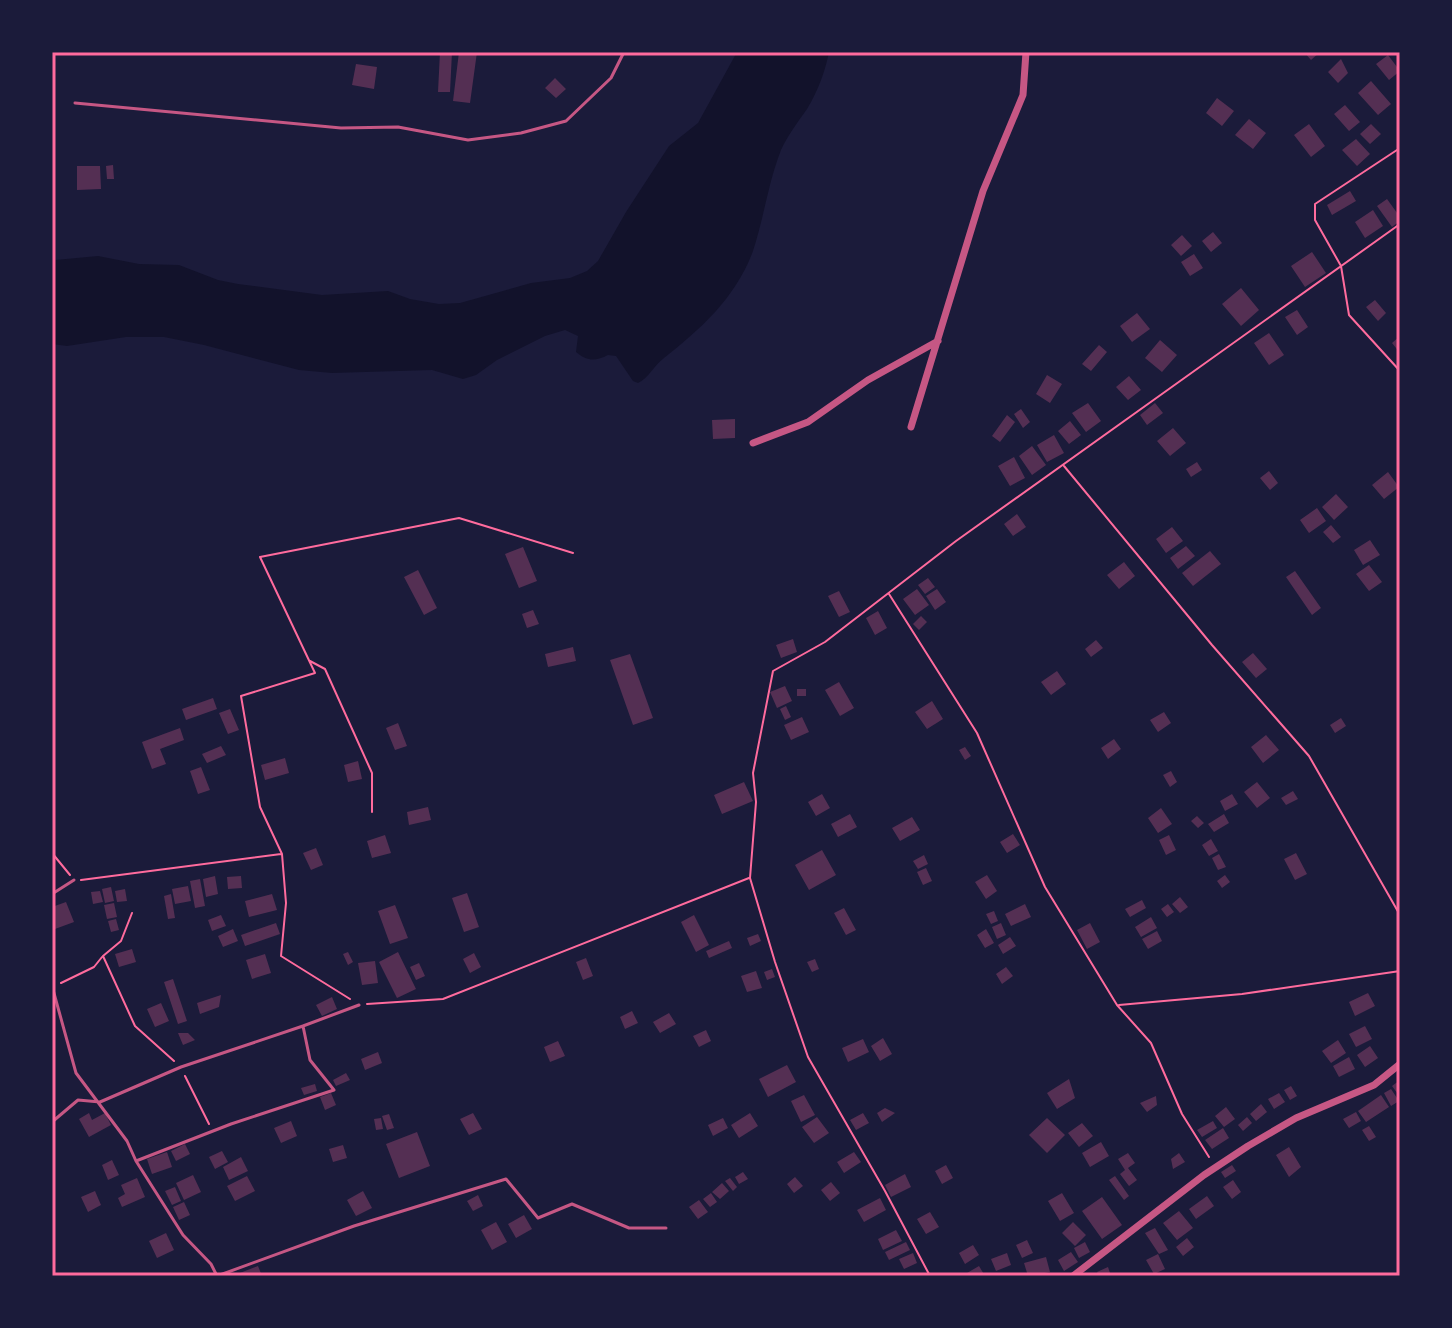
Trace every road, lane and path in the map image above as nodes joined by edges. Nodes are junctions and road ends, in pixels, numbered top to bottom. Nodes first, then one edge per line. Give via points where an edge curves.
1 (624, 52) edge
2 (1026, 52) edge
3 (75, 103) dead end
4 (1400, 148) edge
5 (1400, 224) edge
6 (1341, 266) junction
7 (938, 341) junction
8 (1400, 371) edge
9 (911, 427) dead end
10 (753, 443) dead end
11 (1063, 465) junction
12 (573, 553) dead end
13 (889, 593) junction
14 (309, 660) junction
15 (372, 812) dead end
16 (52, 853) edge
17 (282, 854) junction
18 (750, 878) junction
19 (74, 880) junction
20 (52, 894) edge
21 (132, 913) dead end
22 (1400, 915) edge
23 (103, 956) junction
24 (1400, 971) edge
25 (52, 986) edge
26 (359, 1005) junction
27 (1117, 1005) junction
28 (303, 1026) junction
29 (1400, 1064) edge
30 (181, 1067) junction
31 (100, 1102) junction
32 (52, 1122) edge
33 (213, 1132) junction
34 (136, 1161) junction
35 (1216, 1167) junction
36 (666, 1228) dead end
37 (217, 1275) edge
38 (930, 1276) edge
39 (1073, 1276) edge

1 - 3 lane via 611,78 566,121 468,140 398,127 341,128
2 - 7 street via 1023,95 983,191
4 - 6 path via 1315,204 1315,220
5 - 6 path
6 - 8 path via 1349,315
6 - 11 path
7 - 9 street
7 - 10 street via 808,422
11 - 13 path
11 - 22 path via 1309,756
12 - 14 path via 459,518 260,557
13 - 18 path via 825,642 773,671 753,773
13 - 27 path via 977,733 1045,887
14 - 15 path via 325,669 372,773
14 - 17 path via 315,673 241,696 260,807
16 - 19 path
17 - 19 path
17 - 26 path via 286,903 281,956
18 - 26 path via 443,999
18 - 38 path via 808,1057
19 - 20 lane
21 - 23 path via 121,941
23 - 25 path via 94,967
23 - 30 path via 135,1026
24 - 27 path
25 - 31 lane via 76,1073
26 - 28 lane
27 - 35 path via 1151,1043 1182,1114
28 - 30 lane
28 - 33 lane via 310,1060 334,1090
29 - 35 street via 1374,1085 1296,1118
30 - 31 lane
30 - 33 path
31 - 32 lane via 78,1100
31 - 34 lane
33 - 34 lane
34 - 37 lane via 183,1235
35 - 39 street
36 - 37 lane via 629,1228 572,1204 538,1218 506,1179

